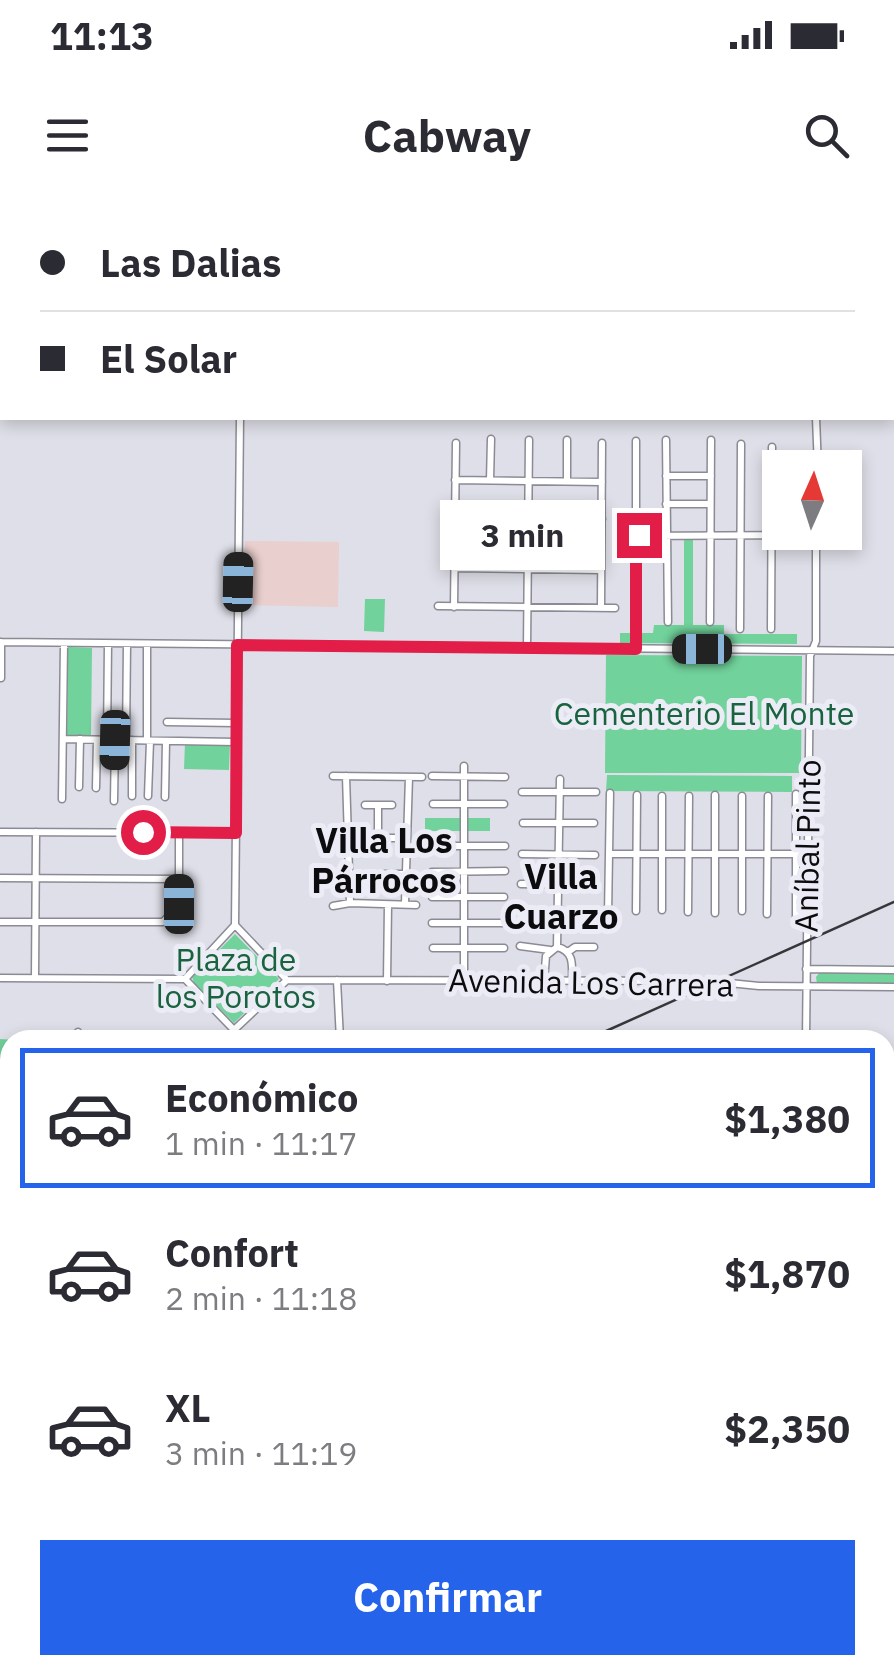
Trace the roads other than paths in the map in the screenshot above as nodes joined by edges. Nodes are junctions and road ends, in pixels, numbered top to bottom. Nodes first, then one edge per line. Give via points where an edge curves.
1 (240, 420) edge
2 (816, 420) edge
3 (491, 440) dead end
4 (529, 440) dead end
5 (567, 440) dead end
6 (666, 440) dead end
7 (711, 440) dead end
8 (636, 441) dead end
9 (602, 443) dead end
10 (456, 444) dead end
11 (741, 444) dead end
12 (772, 447) dead end
13 (772, 450) edge
14 (817, 450) edge
15 (666, 476) junction
16 (711, 476) junction
17 (455, 480) junction
18 (490, 480) junction
19 (528, 481) junction
20 (567, 481) junction
21 (602, 482) junction
22 (666, 504) junction
23 (710, 504) junction
24 (454, 518) junction
25 (528, 518) junction
26 (602, 519) junction
27 (667, 535) junction
28 (710, 535) junction
29 (740, 535) junction
30 (762, 535) edge
31 (638, 536) junction
32 (771, 550) edge
33 (816, 550) edge
34 (454, 568) junction
35 (528, 569) junction
36 (602, 570) junction
37 (438, 606) dead end
38 (454, 606) junction
39 (528, 607) junction
40 (601, 608) junction
41 (615, 608) dead end
42 (668, 622) dead end
43 (710, 622) dead end
44 (740, 629) dead end
45 (771, 629) dead end
46 (0, 642) edge
47 (64, 643) junction
48 (108, 644) junction
49 (128, 644) junction
50 (147, 644) junction
51 (237, 645) junction
52 (527, 648) junction
53 (636, 649) junction
54 (811, 650) junction
55 (894, 650) edge
56 (1, 678) edge
57 (168, 722) dead end
58 (237, 723) junction
59 (63, 739) junction
60 (80, 740) junction
61 (97, 740) junction
62 (111, 740) junction
63 (129, 740) junction
64 (148, 740) junction
65 (166, 741) junction
66 (236, 742) junction
67 (464, 766) dead end
68 (333, 776) dead end
69 (346, 776) junction
70 (432, 776) dead end
71 (464, 776) junction
72 (409, 777) junction
73 (422, 777) dead end
74 (505, 777) dead end
75 (560, 779) dead end
76 (80, 787) dead end
77 (96, 788) dead end
78 (522, 792) dead end
79 (560, 792) junction
80 (596, 792) dead end
81 (610, 793) dead end
82 (796, 794) dead end
83 (715, 795) dead end
84 (132, 796) dead end
85 (148, 796) dead end
86 (637, 796) dead end
87 (662, 796) dead end
88 (689, 796) dead end
89 (742, 796) dead end
90 (768, 796) dead end
91 (166, 797) dead end
92 (62, 799) dead end
93 (114, 801) dead end
94 (433, 804) dead end
95 (464, 804) junction
96 (504, 804) dead end
97 (365, 805) dead end
98 (378, 805) junction
99 (392, 805) dead end
100 (523, 823) dead end
101 (559, 823) junction
102 (594, 823) dead end
103 (0, 832) edge
104 (36, 832) junction
105 (179, 833) junction
106 (236, 833) junction
107 (378, 837) junction
108 (349, 838) junction
109 (406, 838) junction
110 (432, 846) dead end
111 (464, 846) junction
112 (505, 846) dead end
113 (522, 854) dead end
114 (558, 854) junction
115 (595, 854) dead end
116 (609, 854) junction
117 (636, 854) junction
118 (662, 854) junction
119 (688, 854) junction
120 (715, 854) junction
121 (742, 854) junction
122 (768, 854) junction
123 (796, 854) junction
124 (808, 854) junction
125 (505, 871) dead end
126 (432, 872) dead end
127 (464, 872) junction
128 (348, 874) junction
129 (407, 874) junction
130 (0, 878) edge
131 (36, 878) junction
132 (179, 878) junction
133 (521, 884) dead end
134 (558, 884) junction
135 (595, 885) dead end
136 (432, 897) dead end
137 (464, 897) junction
138 (504, 897) dead end
139 (350, 903) junction
140 (405, 904) junction
141 (388, 905) junction
142 (333, 906) dead end
143 (416, 906) dead end
144 (662, 910) dead end
145 (636, 911) dead end
146 (742, 911) dead end
147 (688, 912) dead end
148 (715, 913) dead end
149 (522, 914) dead end
150 (767, 914) dead end
151 (558, 915) junction
152 (608, 915) dead end
153 (593, 916) dead end
154 (796, 917) dead end
155 (0, 922) edge
156 (36, 922) junction
157 (432, 922) dead end
158 (464, 923) junction
159 (505, 924) dead end
160 (235, 925) junction
161 (520, 946) dead end
162 (594, 947) dead end
163 (433, 948) dead end
164 (464, 948) junction
165 (504, 948) dead end
166 (554, 949) junction
167 (568, 952) junction
168 (806, 969) junction
169 (894, 970) edge
170 (0, 978) edge
171 (35, 978) junction
172 (184, 979) junction
173 (287, 980) junction
174 (337, 980) junction
175 (387, 981) junction
176 (464, 981) junction
177 (544, 982) junction
178 (572, 982) junction
179 (806, 986) junction
180 (894, 987) edge
181 (234, 1030) joint
182 (340, 1030) edge
183 (806, 1030) edge

1 - 51 street
2 - 14 street
3 - 18 street
4 - 19 street
5 - 20 street
6 - 15 street
7 - 16 street
8 - 31 street
9 - 21 street
10 - 17 street
11 - 29 street
12 - 13 street
15 - 16 street
15 - 22 street
16 - 23 street
17 - 18 street
17 - 24 street
18 - 19 street
19 - 20 street
19 - 25 street
20 - 21 street
21 - 26 street
22 - 23 street
22 - 27 street
23 - 28 street
24 - 25 street
24 - 34 street
25 - 26 street
25 - 35 street
26 - 36 street
27 - 28 street
27 - 31 street
27 - 42 street
28 - 29 street
28 - 43 street
29 - 30 street
29 - 44 street
31 - 53 street
32 - 45 street
33 - 54 street, Aníbal Pinto
34 - 35 street
34 - 38 street
35 - 36 street
35 - 39 street
36 - 40 street
37 - 38 street
38 - 39 street
39 - 40 street
39 - 52 street
40 - 41 street
46 - 47 street
46 - 56 street
47 - 48 street
47 - 59 street
48 - 49 street
48 - 62 street
49 - 50 street
49 - 63 street
50 - 51 street
50 - 64 street
51 - 52 street
51 - 58 street
52 - 53 street
53 - 54 street
54 - 55 street
54 - 124 street, Aníbal Pinto
57 - 58 street
58 - 66 street
59 - 60 street
59 - 92 street
60 - 61 street
60 - 76 street
61 - 62 street
61 - 77 street
62 - 63 street
62 - 93 street
63 - 64 street
63 - 84 street
64 - 65 street
64 - 85 street
65 - 66 street
65 - 91 street
66 - 106 street
67 - 71 street
68 - 69 street
69 - 72 street
69 - 108 street
70 - 71 street
71 - 74 street
71 - 95 street
72 - 73 street
72 - 109 street
75 - 79 street
78 - 79 street
79 - 80 street
79 - 101 street
81 - 116 street
82 - 123 street, Aníbal Pinto
83 - 120 street
86 - 117 street
87 - 118 street
88 - 119 street
89 - 121 street
90 - 122 street
94 - 95 street
95 - 96 street
95 - 111 street
97 - 98 street
98 - 99 street
98 - 107 street
100 - 101 street
101 - 102 street
101 - 114 street
103 - 104 street
104 - 105 street
104 - 131 street
105 - 106 street
105 - 132 street
106 - 160 street
107 - 108 street
107 - 109 street
108 - 128 street
109 - 129 street
110 - 111 street
111 - 112 street
111 - 127 street
113 - 114 street
114 - 115 street
114 - 134 street
116 - 117 street
116 - 152 street
117 - 118 street
117 - 145 street
118 - 119 street
118 - 144 street
119 - 120 street
119 - 147 street
120 - 121 street
120 - 148 street
121 - 122 street
121 - 146 street
122 - 123 street
122 - 150 street
123 - 124 street
123 - 154 street, Aníbal Pinto
124 - 168 street, Aníbal Pinto
125 - 127 street
126 - 127 street
127 - 137 street
128 - 129 street
128 - 139 street
129 - 140 street
130 - 131 street
131 - 132 street
131 - 156 street
132 - 156 street via 178,906 162,922
133 - 134 street
134 - 135 street
134 - 151 street
136 - 137 street
137 - 138 street
137 - 158 street
139 - 141 street
139 - 142 street
140 - 141 street
140 - 143 street
141 - 175 street
149 - 151 street
151 - 153 street
151 - 166 street
155 - 156 street
156 - 171 street
157 - 158 street
158 - 159 street
158 - 164 street
160 - 172 street
160 - 173 street
161 - 166 street
162 - 167 street
163 - 164 street
164 - 165 street
164 - 176 street
166 - 167 street
166 - 177 street via 544,959
167 - 178 street
168 - 169 street
168 - 179 street, Aníbal Pinto
170 - 171 street
171 - 172 street
172 - 181 street
173 - 174 street, Avenida Los Carrera
173 - 181 street
174 - 175 street, Avenida Los Carrera
174 - 182 street
175 - 176 street, Avenida Los Carrera
176 - 177 street, Avenida Los Carrera
177 - 178 street, Avenida Los Carrera
178 - 179 street, Avenida Los Carrera
179 - 180 street, Avenida Los Carrera
179 - 183 street, Aníbal Pinto

